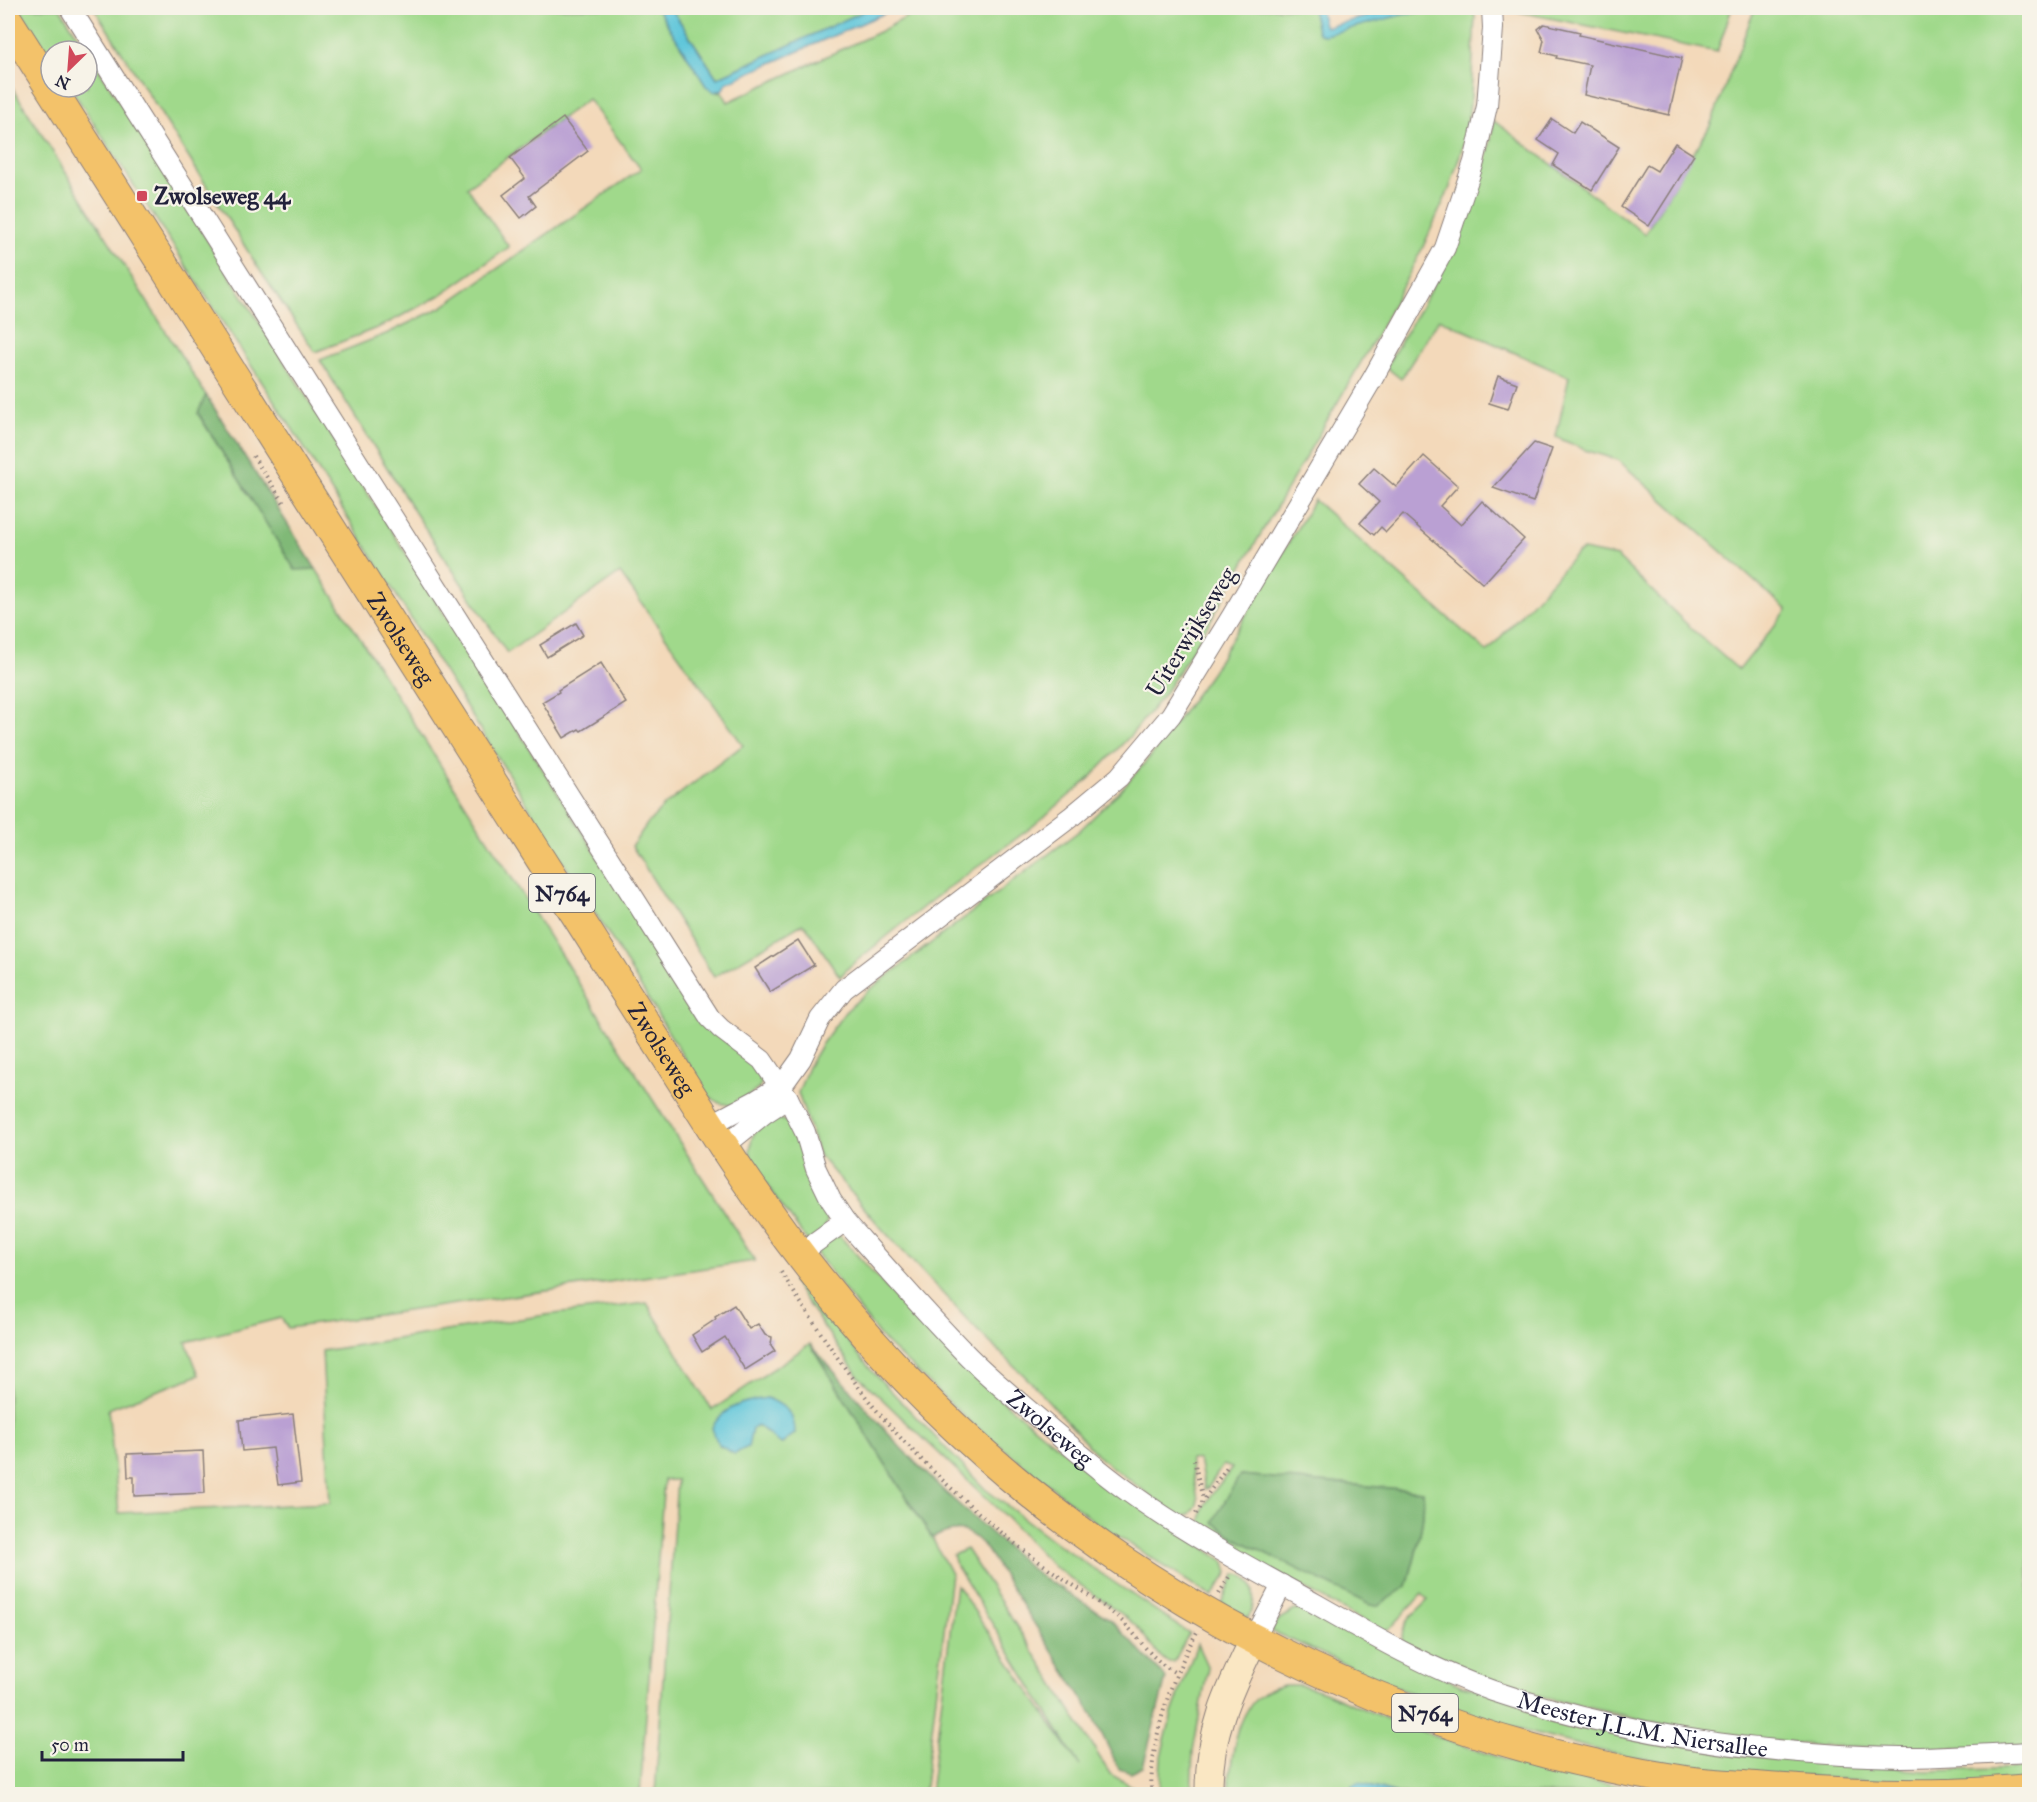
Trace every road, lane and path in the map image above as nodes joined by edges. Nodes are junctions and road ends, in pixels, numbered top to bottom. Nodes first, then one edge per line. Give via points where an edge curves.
1 (70, 8) edge
2 (1492, 8) edge
3 (8, 21) edge
4 (784, 1092) junction
5 (716, 1136) junction
6 (845, 1221) junction
7 (799, 1254) junction
8 (1194, 1460) dead end
9 (1227, 1467) dead end
10 (1203, 1501) junction
11 (1188, 1531) junction
12 (1239, 1561) junction
13 (1282, 1585) junction
14 (1208, 1613) junction
15 (1254, 1639) junction
16 (2030, 1752) edge
17 (2030, 1789) edge
18 (1150, 1794) edge
19 (1209, 1794) edge

1 - 4 street, Zwolseweg via 710,1018 762,1060
2 - 4 street, Uiterwijkseweg via 1486,106 1474,162 1445,248 1362,398 1171,715 1119,777 844,989 820,1019
3 - 5 main road, Zwolseweg / N764
4 - 5 street, Uiterwijkseweg
4 - 6 street, Zwolseweg via 805,1132 826,1190
5 - 7 main road, Zwolseweg / N764
6 - 7 street
6 - 11 street, Zwolseweg via 934,1321 1008,1393 1121,1486
7 - 14 main road, Zwolseweg / N764 via 890,1362 987,1455 1058,1514 1143,1574
8 - 10 path
9 - 10 path
10 - 11 path
11 - 12 street, Zwolseweg
12 - 13 street, Meester J.L.M. Niersallee
12 - 14 path
13 - 15 street
13 - 16 street, Meester J.L.M. Niersallee via 1384,1643 1455,1676 1530,1702 1640,1730 1719,1743 1832,1754
14 - 15 main road, Zwolseweg / N764
14 - 18 path via 1176,1673 1155,1746
15 - 17 main road, Meester J.L.M. Niersallee / N764 via 1447,1722 1517,1745 1604,1766 1687,1781 1815,1792 1946,1794
15 - 19 main road via 1229,1689 1216,1728

